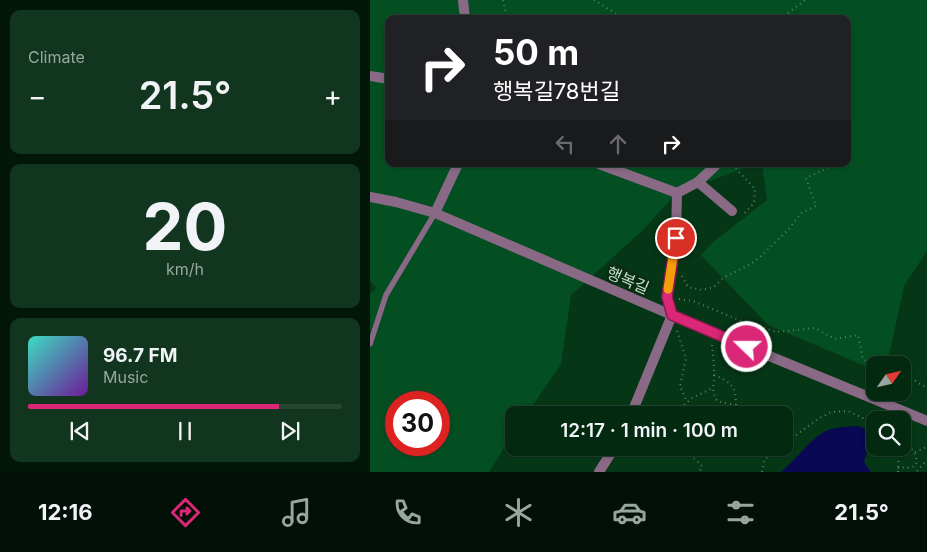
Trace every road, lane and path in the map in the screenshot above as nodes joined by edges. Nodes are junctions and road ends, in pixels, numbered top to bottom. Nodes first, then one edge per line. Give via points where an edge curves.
1 (463, 0) edge
2 (503, 0) edge
3 (594, 0) edge
4 (805, 0) edge
5 (465, 15) edge
6 (506, 15) edge
7 (618, 15) edge
8 (785, 15) edge
9 (370, 76) edge
10 (385, 78) edge
11 (457, 167) edge
12 (607, 167) edge
13 (714, 167) edge
14 (735, 167) edge
15 (830, 167) edge
16 (698, 182) junction
17 (677, 193) junction
18 (370, 197) edge
19 (732, 211) joint
20 (435, 213) junction
21 (672, 261) junction
22 (667, 297) junction
23 (672, 315) junction
24 (711, 332) junction
25 (370, 344) edge
26 (866, 361) edge
27 (714, 375) junction
28 (911, 378) edge
29 (712, 388) junction
30 (927, 388) edge
31 (687, 402) junction
32 (736, 405) joint
33 (635, 406) edge
34 (683, 406) edge
35 (866, 420) edge
36 (927, 421) edge
37 (793, 436) edge
38 (927, 447) edge
39 (911, 448) edge
40 (915, 452) junction
41 (609, 456) edge
42 (691, 456) edge
43 (769, 456) edge
44 (898, 456) edge
45 (927, 460) edge
46 (915, 466) junction
47 (898, 468) junction
48 (917, 471) edge
49 (599, 472) edge
50 (699, 472) edge
51 (762, 472) edge
52 (898, 472) edge

1 - 5 street
2 - 6 path
3 - 7 path
4 - 8 path
9 - 10 street
11 - 20 street
12 - 17 street
13 - 16 street
14 - 19 path via 755,189 754,203 740,217
15 - 21 path via 806,178 816,206 801,213 760,257 723,278 714,287 702,290 688,287
16 - 17 street
16 - 19 street
17 - 21 street
18 - 20 street, 행복길
20 - 23 street, 행복길
20 - 25 lane via 386,295
21 - 22 street
22 - 23 street
22 - 26 path via 694,301 777,332 815,328 835,339 858,336
23 - 24 street, 행복길
23 - 31 path via 686,358 680,386
23 - 33 street
24 - 27 path
24 - 36 street, 행복길
27 - 29 path
27 - 32 path via 728,381 736,394
28 - 30 path
29 - 31 path
29 - 32 path via 717,401
31 - 34 path
35 - 37 path via 848,411 831,412
38 - 40 path
39 - 40 path
40 - 46 path
41 - 49 street
42 - 50 path via 702,466
43 - 51 path
44 - 47 path
45 - 48 path
46 - 47 path
46 - 48 path
47 - 52 path

